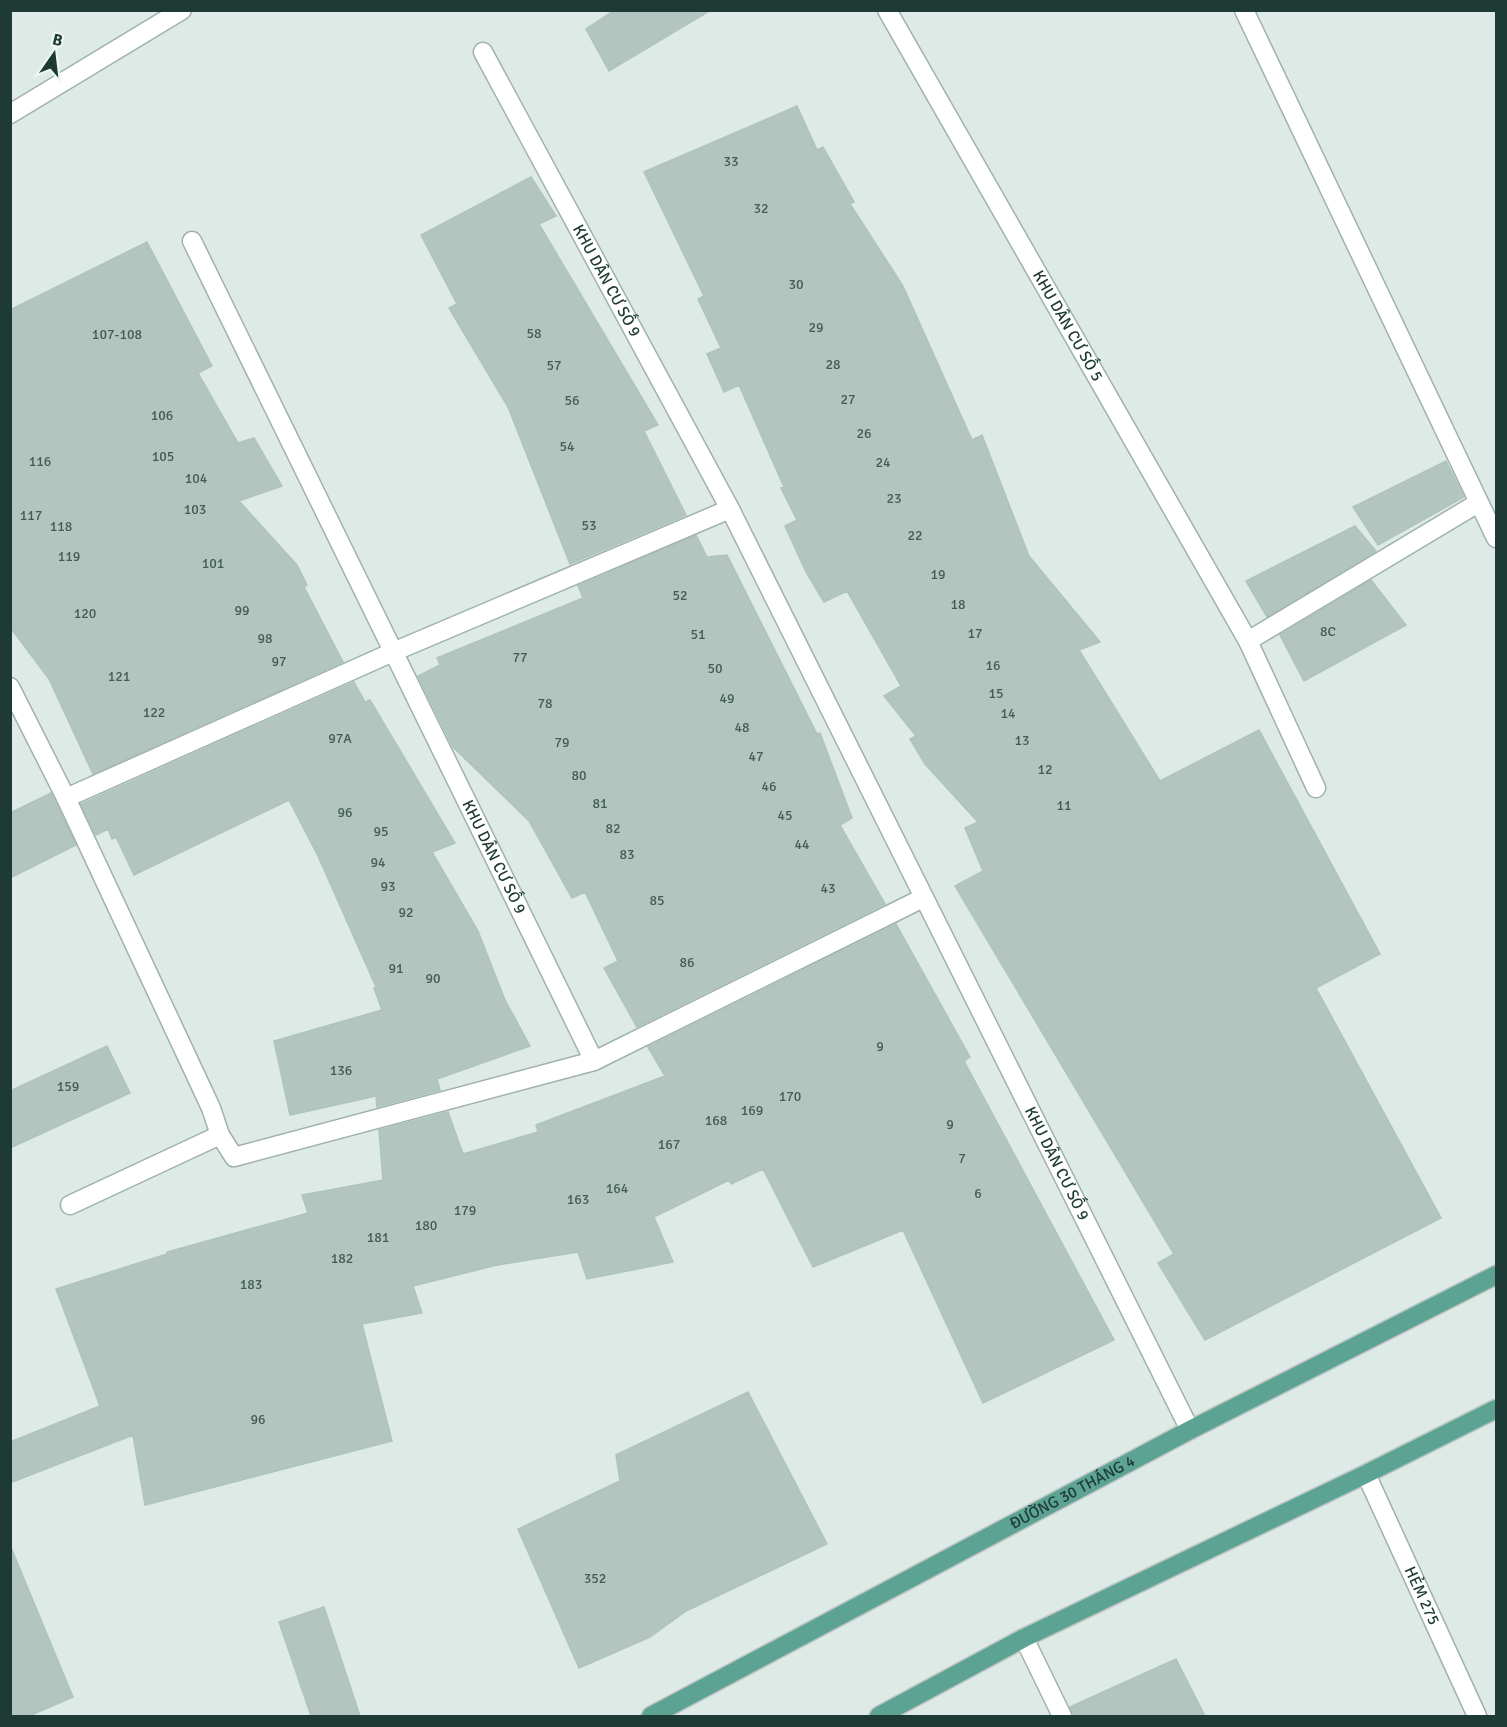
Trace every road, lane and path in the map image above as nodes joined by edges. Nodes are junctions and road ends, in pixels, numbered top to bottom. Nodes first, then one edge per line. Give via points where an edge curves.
1 (182, 10) edge
2 (887, 10) edge
3 (1244, 10) edge
4 (483, 52) dead end
5 (10, 114) edge
6 (192, 241) dead end
7 (1478, 503) junction
8 (730, 509) junction
9 (1497, 538) edge
10 (1248, 641) junction
11 (393, 652) junction
12 (10, 687) edge
13 (1316, 788) dead end
14 (66, 798) junction
15 (923, 898) junction
16 (594, 1061) junction
17 (220, 1135) junction
18 (70, 1205) dead end
19 (1497, 1275) edge
20 (1497, 1409) edge
21 (1190, 1430) junction
22 (1366, 1474) junction
23 (1023, 1638) junction
24 (651, 1716) edge
25 (879, 1716) edge
26 (1062, 1716) edge
27 (1477, 1716) edge

1 - 5 street
2 - 10 street, KHU DÂN CƯ SỐ 5
3 - 7 street
4 - 8 street, KHU DÂN CƯ SỐ 9
6 - 11 street, KHU DÂN CƯ SỐ 9
7 - 9 street
7 - 10 street
8 - 11 street
8 - 15 street, KHU DÂN CƯ SỐ 9
10 - 13 street, KHU DÂN CƯ SỐ 5
11 - 14 street
11 - 16 street, KHU DÂN CƯ SỐ 9
12 - 14 street
14 - 17 street via 211,1108
15 - 16 street
15 - 21 street, KHU DÂN CƯ SỐ 9
16 - 17 street via 234,1157
17 - 18 street
19 - 21 main road, ĐƯỜNG 30 THÁNG 4
20 - 22 main road
21 - 24 main road, ĐƯỜNG 30 THÁNG 4
22 - 23 main road
22 - 27 street, HẺM 275
23 - 25 main road
23 - 26 street

